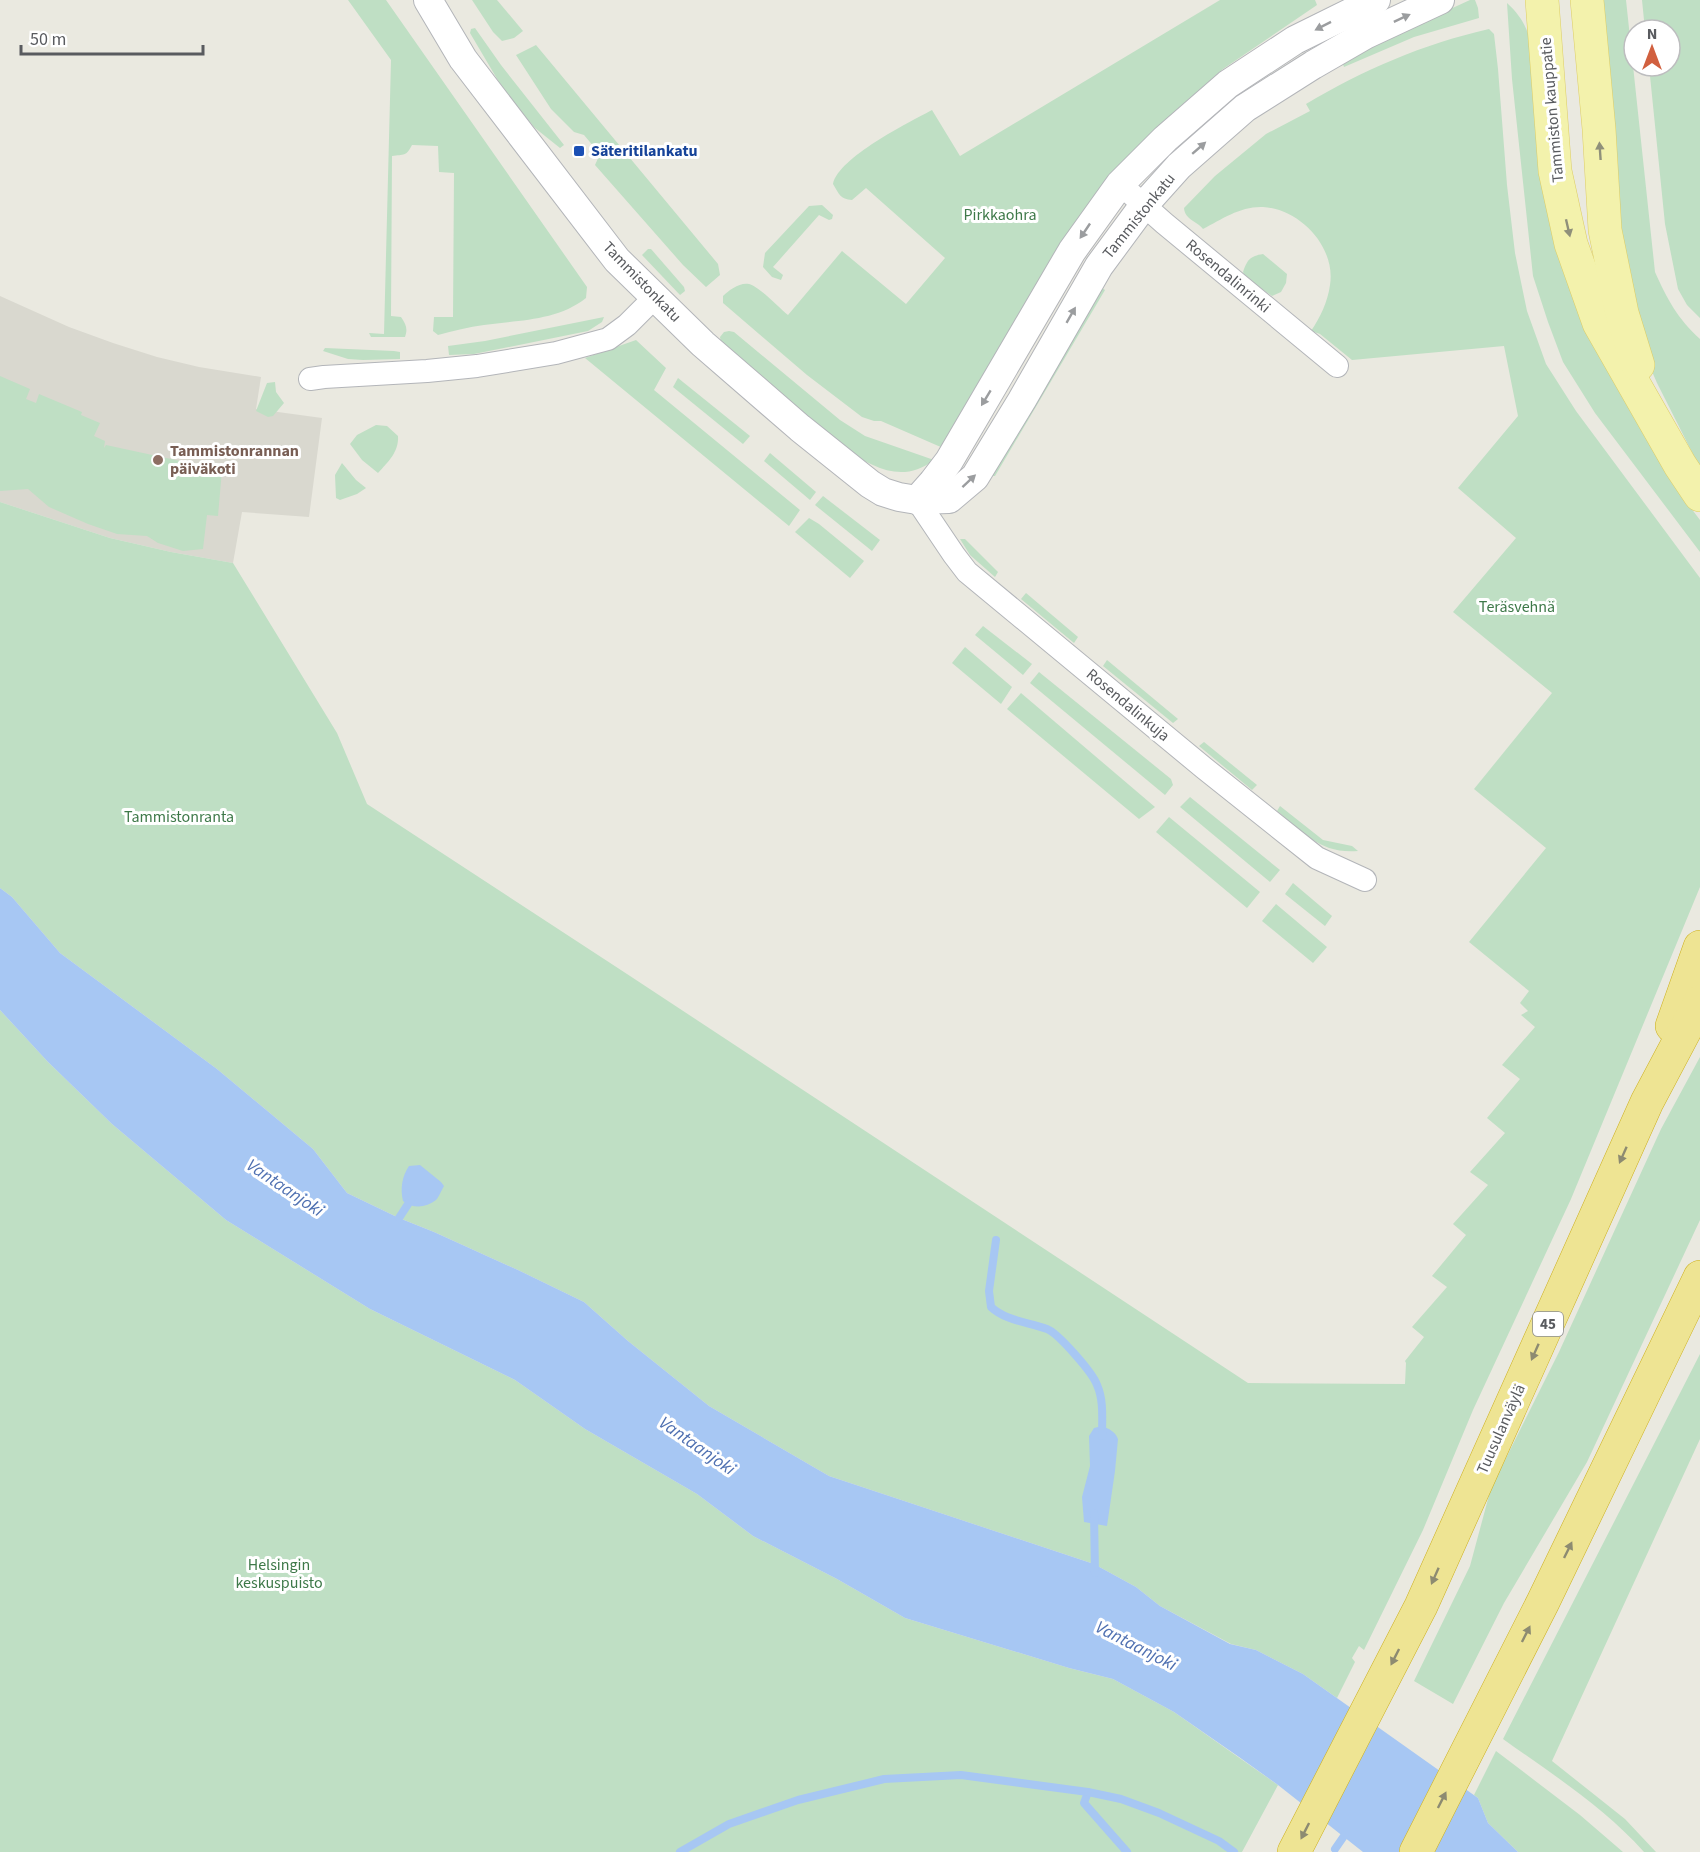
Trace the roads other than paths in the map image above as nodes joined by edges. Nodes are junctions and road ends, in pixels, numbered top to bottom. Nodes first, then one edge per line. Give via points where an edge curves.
1 (429, 0) edge
2 (1376, 0) edge
3 (1440, 0) edge
4 (1542, 0) edge
5 (1587, 0) edge
6 (1120, 184) junction
7 (1144, 205) junction
8 (655, 297) junction
9 (1337, 366) dead end
10 (310, 379) dead end
11 (1653, 416) junction
12 (1700, 495) edge
13 (917, 500) junction
14 (1365, 880) dead end
15 (1700, 947) edge
16 (1700, 1002) edge
17 (1647, 1102) junction
18 (1700, 1277) edge
19 (1700, 1309) edge
20 (1660, 1362) junction
21 (1294, 1852) edge
22 (1416, 1852) edge

1 - 8 street, Tammistonkatu via 463,59 511,123 617,260
2 -> 6 street, Tammistonkatu via 1295,40 1228,84
7 -> 3 street, Tammistonkatu via 1179,166 1245,108 1312,64
4 -> 11 main road, Tammiston kauppatie via 1555,171 1571,244 1599,323
11 -> 5 main road, Tammiston kauppatie via 1622,313 1605,230
6 - 7 street, Rosendalinrinki
6 -> 13 street, Tammistonkatu via 1072,251 949,461
7 - 9 street, Rosendalinrinki
13 -> 7 street, Tammistonkatu via 949,498 975,477 1099,266
8 - 10 street via 608,339 556,353 477,366
8 - 13 street, Tammistonkatu via 703,344 870,484 883,492
11 - 12 main road, Tammiston kauppatie
13 - 14 street, Rosendalinkuja via 967,572 1317,858
15 - 17 highway
16 - 17 highway, Tuusulanväylä / 45
17 -> 21 highway, Tuusulanväylä / 45 via 1421,1605
18 - 20 highway
19 - 20 highway
22 -> 20 highway

